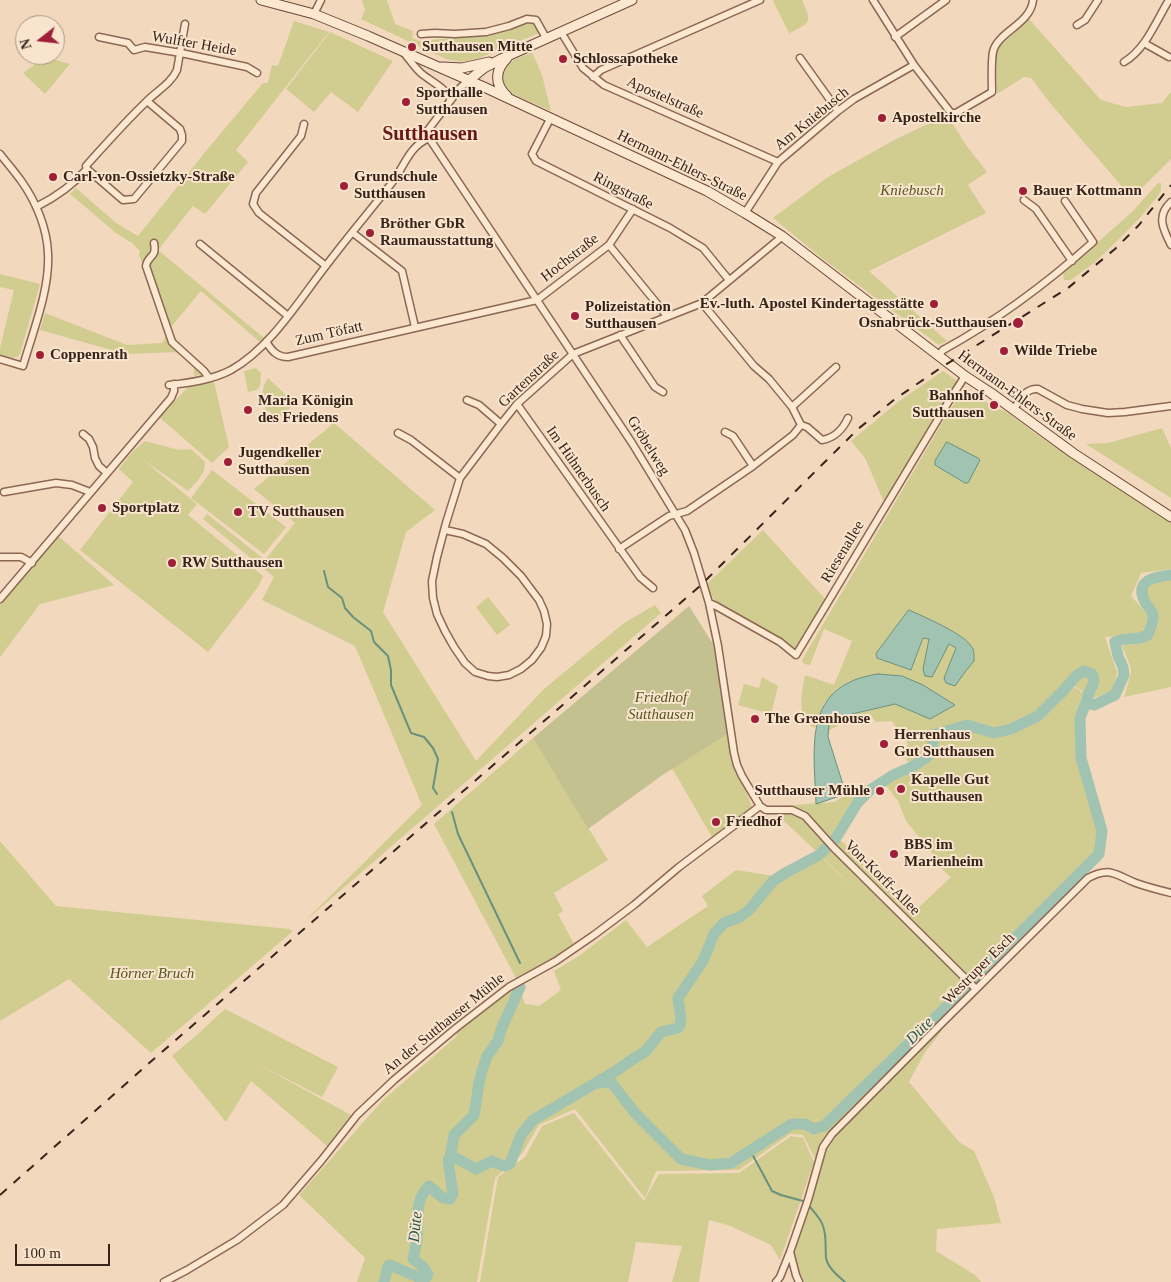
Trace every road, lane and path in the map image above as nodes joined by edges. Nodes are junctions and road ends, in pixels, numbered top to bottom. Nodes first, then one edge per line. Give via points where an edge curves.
1 (261, 0) edge
2 (321, 0) edge
3 (632, 0) edge
4 (760, 0) edge
5 (873, 0) edge
6 (946, 0) edge
7 (1033, 0) edge
8 (1098, 0) edge
9 (1169, 0) edge
10 (314, 14) junction
11 (185, 24) dead end
12 (1077, 25) dead end
13 (561, 32) junction
14 (421, 34) dead end
15 (99, 37) dead end
16 (895, 37) junction
17 (546, 38) junction
18 (1144, 43) junction
19 (404, 52) junction
20 (181, 53) junction
21 (505, 57) junction
22 (1169, 57) dead end
23 (800, 58) dead end
24 (1124, 62) dead end
25 (914, 64) junction
26 (437, 67) junction
27 (258, 73) dead end
28 (593, 77) junction
29 (468, 81) junction
30 (452, 100) junction
31 (510, 100) junction
32 (147, 101) junction
33 (838, 111) junction
34 (550, 119) junction
35 (304, 124) dead end
36 (429, 138) junction
37 (0, 154) edge
38 (778, 162) junction
39 (87, 169) junction
40 (1024, 200) dead end
41 (1065, 201) dead end
42 (1171, 202) edge
43 (36, 207) junction
44 (633, 209) junction
45 (745, 213) junction
46 (353, 233) junction
47 (782, 236) junction
48 (154, 243) dead end
49 (200, 244) dead end
50 (609, 245) junction
51 (1171, 245) edge
52 (1072, 261) junction
53 (326, 266) junction
54 (729, 280) junction
55 (537, 300) junction
56 (702, 303) junction
57 (288, 316) junction
58 (667, 316) junction
59 (415, 327) junction
60 (620, 335) junction
61 (267, 343) junction
62 (573, 354) junction
63 (938, 356) junction
64 (0, 360) edge
65 (836, 367) dead end
66 (966, 376) junction
67 (208, 378) junction
68 (663, 392) dead end
69 (467, 400) dead end
70 (517, 404) junction
71 (1171, 406) edge
72 (792, 407) junction
73 (1014, 409) junction
74 (848, 418) dead end
75 (501, 424) junction
76 (801, 425) junction
77 (726, 432) dead end
78 (398, 433) dead end
79 (83, 434) dead end
80 (754, 466) junction
81 (106, 473) junction
82 (460, 478) junction
83 (4, 492) dead end
84 (90, 492) junction
85 (676, 514) junction
86 (1171, 517) edge
87 (445, 530) junction
88 (619, 549) junction
89 (0, 557) edge
90 (32, 563) junction
91 (652, 588) dead end
92 (0, 599) edge
93 (709, 603) junction
94 (760, 806) junction
95 (1171, 892) edge
96 (975, 987) junction
97 (790, 1252) junction
98 (164, 1282) edge
99 (776, 1282) edge
100 (799, 1282) edge

1 - 10 street, Hermann-Ehlers-Straße
2 - 10 street
3 - 13 street
4 - 28 street via 601,70
5 - 16 street
6 - 16 street
7 - 25 street via 1022,21 997,42 993,52 992,92 956,113 951,113
8 - 12 street via 1085,20
9 - 18 street
10 - 19 street, Hermann-Ehlers-Straße
11 - 20 street
13 - 17 street
13 - 28 street, Apostelstraße via 583,68
14 - 17 street via 486,32 528,19 536,20
15 - 20 street, Wulfter Heide via 128,43 134,50 145,47
16 - 25 street
17 - 21 street
18 - 22 street
18 - 24 street via 1134,56
19 - 26 street, Hermann-Ehlers-Straße
19 - 30 street, Hermann-Ehlers-Straße via 413,65 448,93
20 - 27 street, Wulfter Heide via 247,67
20 - 32 street via 174,76
21 - 26 street via 470,67
21 - 29 street
21 - 31 street via 497,80
23 - 33 street
25 - 33 street, Am Kniebusch
26 - 29 street, Hermann-Ehlers-Straße
28 - 38 street, Apostelstraße via 604,85
29 - 30 street
29 - 31 street, Hermann-Ehlers-Straße
30 - 36 street via 428,130
31 - 34 street, Hermann-Ehlers-Straße
32 - 39 street via 86,166
32 - 39 street via 180,129 182,141 134,199 123,200
33 - 38 street, Am Kniebusch
34 - 44 street, Ringstraße via 532,154 536,161
34 - 45 street, Hermann-Ehlers-Straße via 707,191
35 - 53 street via 301,136 256,193 253,204 259,213
36 - 46 street via 416,145 396,178
36 - 55 street, Gröbelweg
37 - 43 street
38 - 45 street, Am Kniebusch
39 - 43 street via 68,188
40 - 52 street via 1036,209
41 - 52 street via 1093,242
42 - 51 street via 1163,213 1162,221
43 - 64 street via 48,252 48,270 40,308 23,366
44 - 50 street, Hochstraße
44 - 54 street, Ringstraße via 703,248
45 - 47 street, Hermann-Ehlers-Straße
46 - 53 street
46 - 59 street via 402,271
47 - 54 street, Gartenstraße
47 - 63 street, Hermann-Ehlers-Straße
48 - 67 street via 154,254 146,266 172,342
49 - 57 street
50 - 55 street, Hochstraße
50 - 58 street
52 - 63 street via 1011,308
53 - 57 street
54 - 56 street, Gartenstraße
55 - 59 street, Zum Töfatt
55 - 62 street, Gröbelweg
56 - 58 street, Gartenstraße
56 - 72 street
57 - 61 street
58 - 60 street, Gartenstraße
59 - 61 street, Zum Töfatt via 288,357 278,355
60 - 62 street, Gartenstraße
60 - 68 street via 655,386
61 - 67 street via 236,367
62 - 70 street, Gartenstraße
62 - 85 street, Gröbelweg
63 - 66 street, Hermann-Ehlers-Straße
65 - 72 street
66 - 73 street, Hermann-Ehlers-Straße
66 - 93 street, Riesenallee via 796,655 780,642
67 - 81 street via 171,385 174,391 172,398
69 - 75 street, Gartenstraße via 479,405
70 - 75 street, Gartenstraße
70 - 88 street, Im Hühnerbusch
71 - 73 street via 1108,413 1067,404 1034,388 1026,392
72 - 76 street
73 - 86 street, Hermann-Ehlers-Straße via 1073,453
74 - 76 street via 845,426 830,439 822,440
75 - 82 street, Gartenstraße
76 - 80 street
77 - 80 street via 733,436
78 - 82 street
79 - 81 street via 94,447 95,458
80 - 85 street via 687,511
81 - 84 street
82 - 87 street, Gartenstraße
83 - 84 street via 56,483
84 - 90 street
85 - 88 street
85 - 93 street, Gröbelweg via 689,540
87 - 87 street, Gartenstraße via 432,581 437,614 454,647 475,672 497,677 509,675 532,660 541,648 547,624 544,611 521,576 486,544
88 - 91 street, Im Hühnerbusch
89 - 90 street via 21,557
90 - 92 street
93 - 94 street, Gröbelweg via 734,754 742,776
94 - 96 street, Von-Korff-Allee via 766,810 792,810 811,822
94 - 98 street, An der Sutthauser Mühle via 594,936 509,987 471,1016 394,1080 358,1115 283,1205 237,1240
95 - 96 street, Westruper Esch via 1110,872 1098,872
96 - 97 street, Westruper Esch via 832,1134 823,1147
97 - 99 street, Westruper Esch
97 - 100 street

